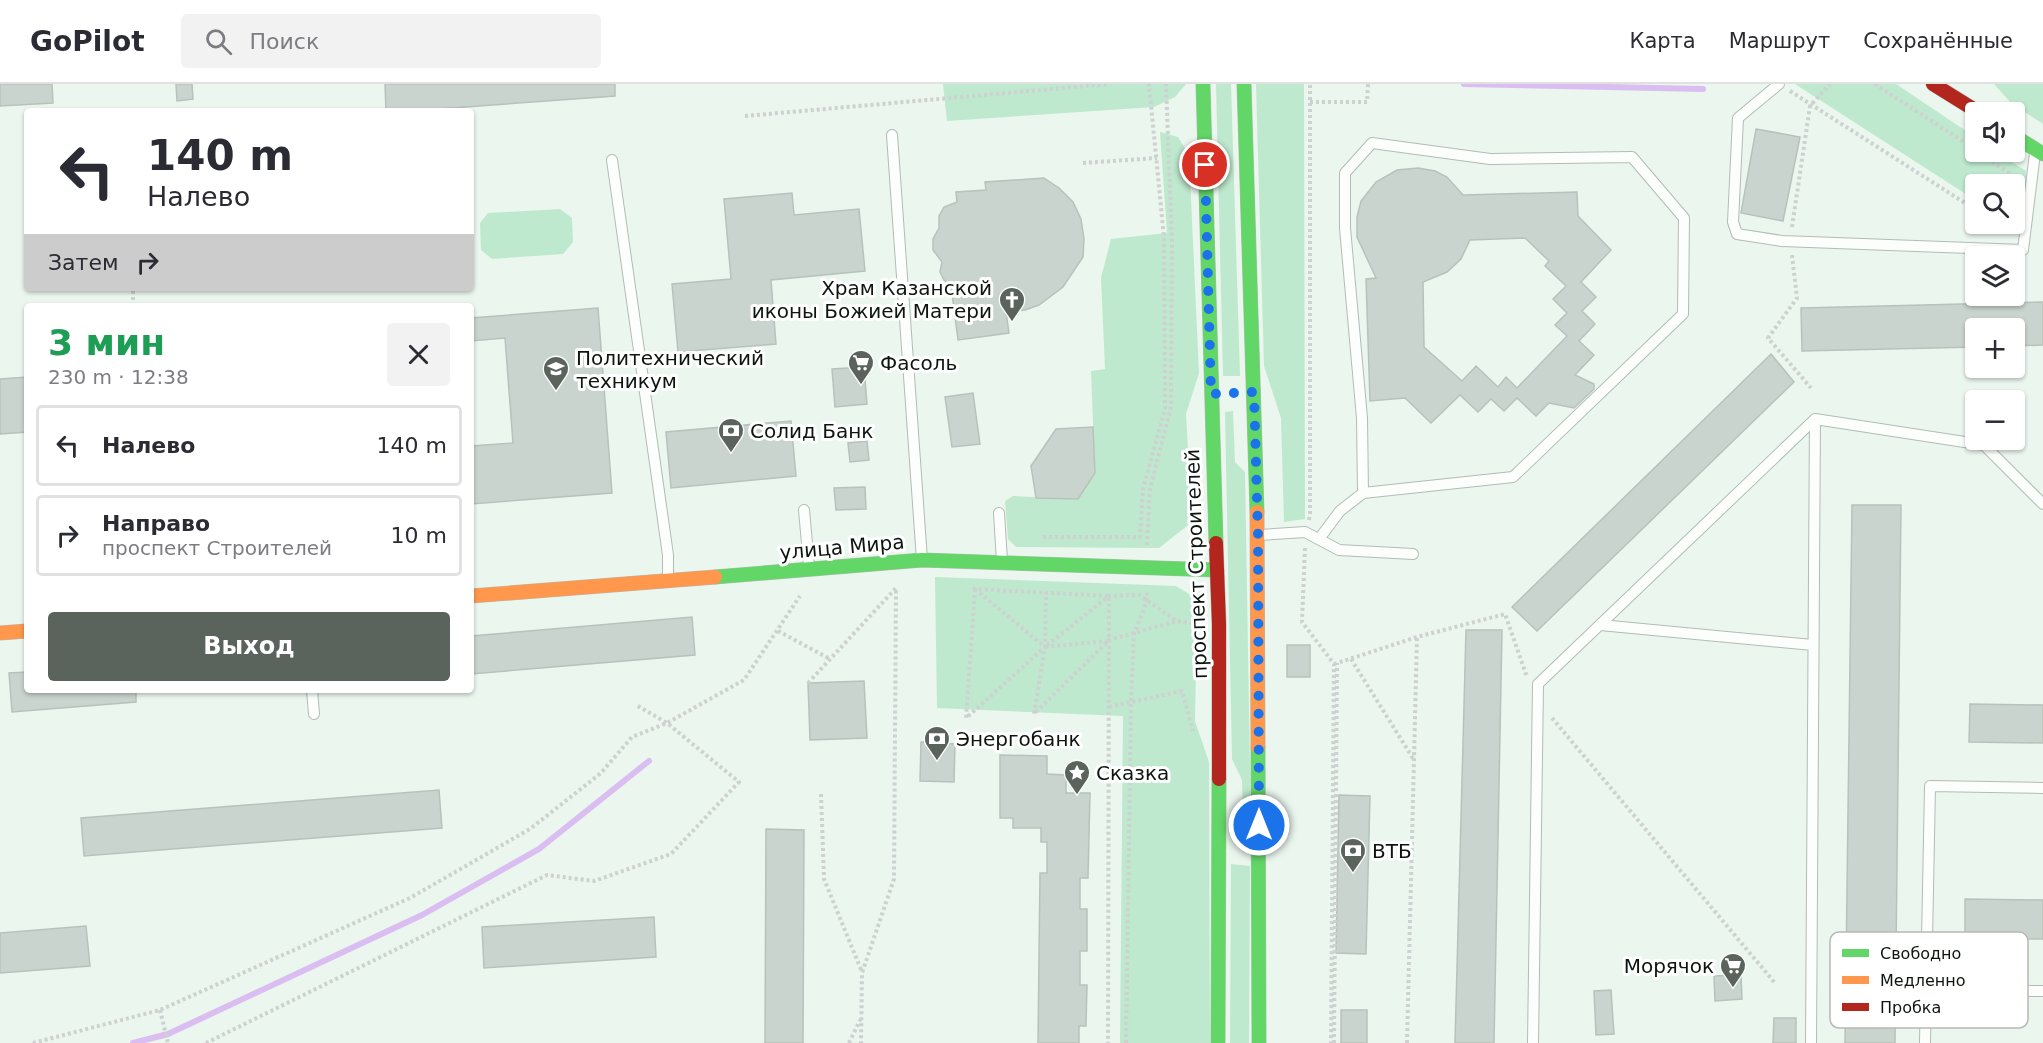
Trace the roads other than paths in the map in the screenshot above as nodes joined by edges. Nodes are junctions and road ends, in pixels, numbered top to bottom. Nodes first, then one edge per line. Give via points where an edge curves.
1 (1203, 84) edge
2 (1244, 84) edge
3 (1779, 84) edge
4 (1933, 84) edge
5 (1965, 104) edge
6 (892, 135) dead end
7 (2025, 143) edge
8 (2039, 152) edge
9 (612, 160) dead end
10 (1815, 419) junction
11 (1363, 493) junction
12 (2043, 504) edge
13 (804, 510) dead end
14 (999, 513) dead end
15 (1258, 535) junction
16 (1318, 539) junction
17 (1413, 554) dead end
18 (922, 560) junction
19 (1002, 563) junction
20 (809, 570) junction
21 (1217, 570) junction
22 (668, 581) junction
23 (474, 596) edge
24 (1600, 625) junction
25 (24, 630) edge
26 (0, 633) edge
27 (1813, 645) junction
28 (312, 693) edge
29 (314, 714) dead end
30 (2043, 788) edge
31 (1927, 932) edge
32 (2028, 991) edge
33 (2043, 991) edge
34 (1925, 1028) edge
35 (1218, 1043) edge
36 (1259, 1043) edge
37 (1533, 1043) edge
38 (1811, 1043) edge
39 (1925, 1043) edge

1 - 21 street, проспект Строителей via 1216,394
2 - 15 street via 1248,392
3 - 8 lane via 1738,118 1733,222 1737,234 1782,241 2023,250
4 - 5 street
6 - 18 lane
7 - 8 street
9 - 22 lane via 668,555
10 - 12 lane via 1984,444
10 - 24 lane
10 - 27 lane
11 - 11 lane via 1513,477 1683,314 1684,218 1632,157 1490,159 1372,143 1345,173 1345,228 1362,418
11 - 16 lane via 1340,511
13 - 20 lane
14 - 19 lane
15 - 16 lane via 1305,532
15 - 36 street via 1254,848
16 - 17 lane via 1339,550
18 - 19 street, улица Мира
18 - 20 street, улица Мира
19 - 21 street, улица Мира
20 - 22 street, улица Мира
21 - 35 street, проспект Строителей via 1224,846
22 - 23 street, улица Мира
24 - 27 lane
24 - 37 lane via 1538,684
25 - 26 street
27 - 38 lane
28 - 29 lane
30 - 31 lane via 1930,786
32 - 33 lane
34 - 39 lane

